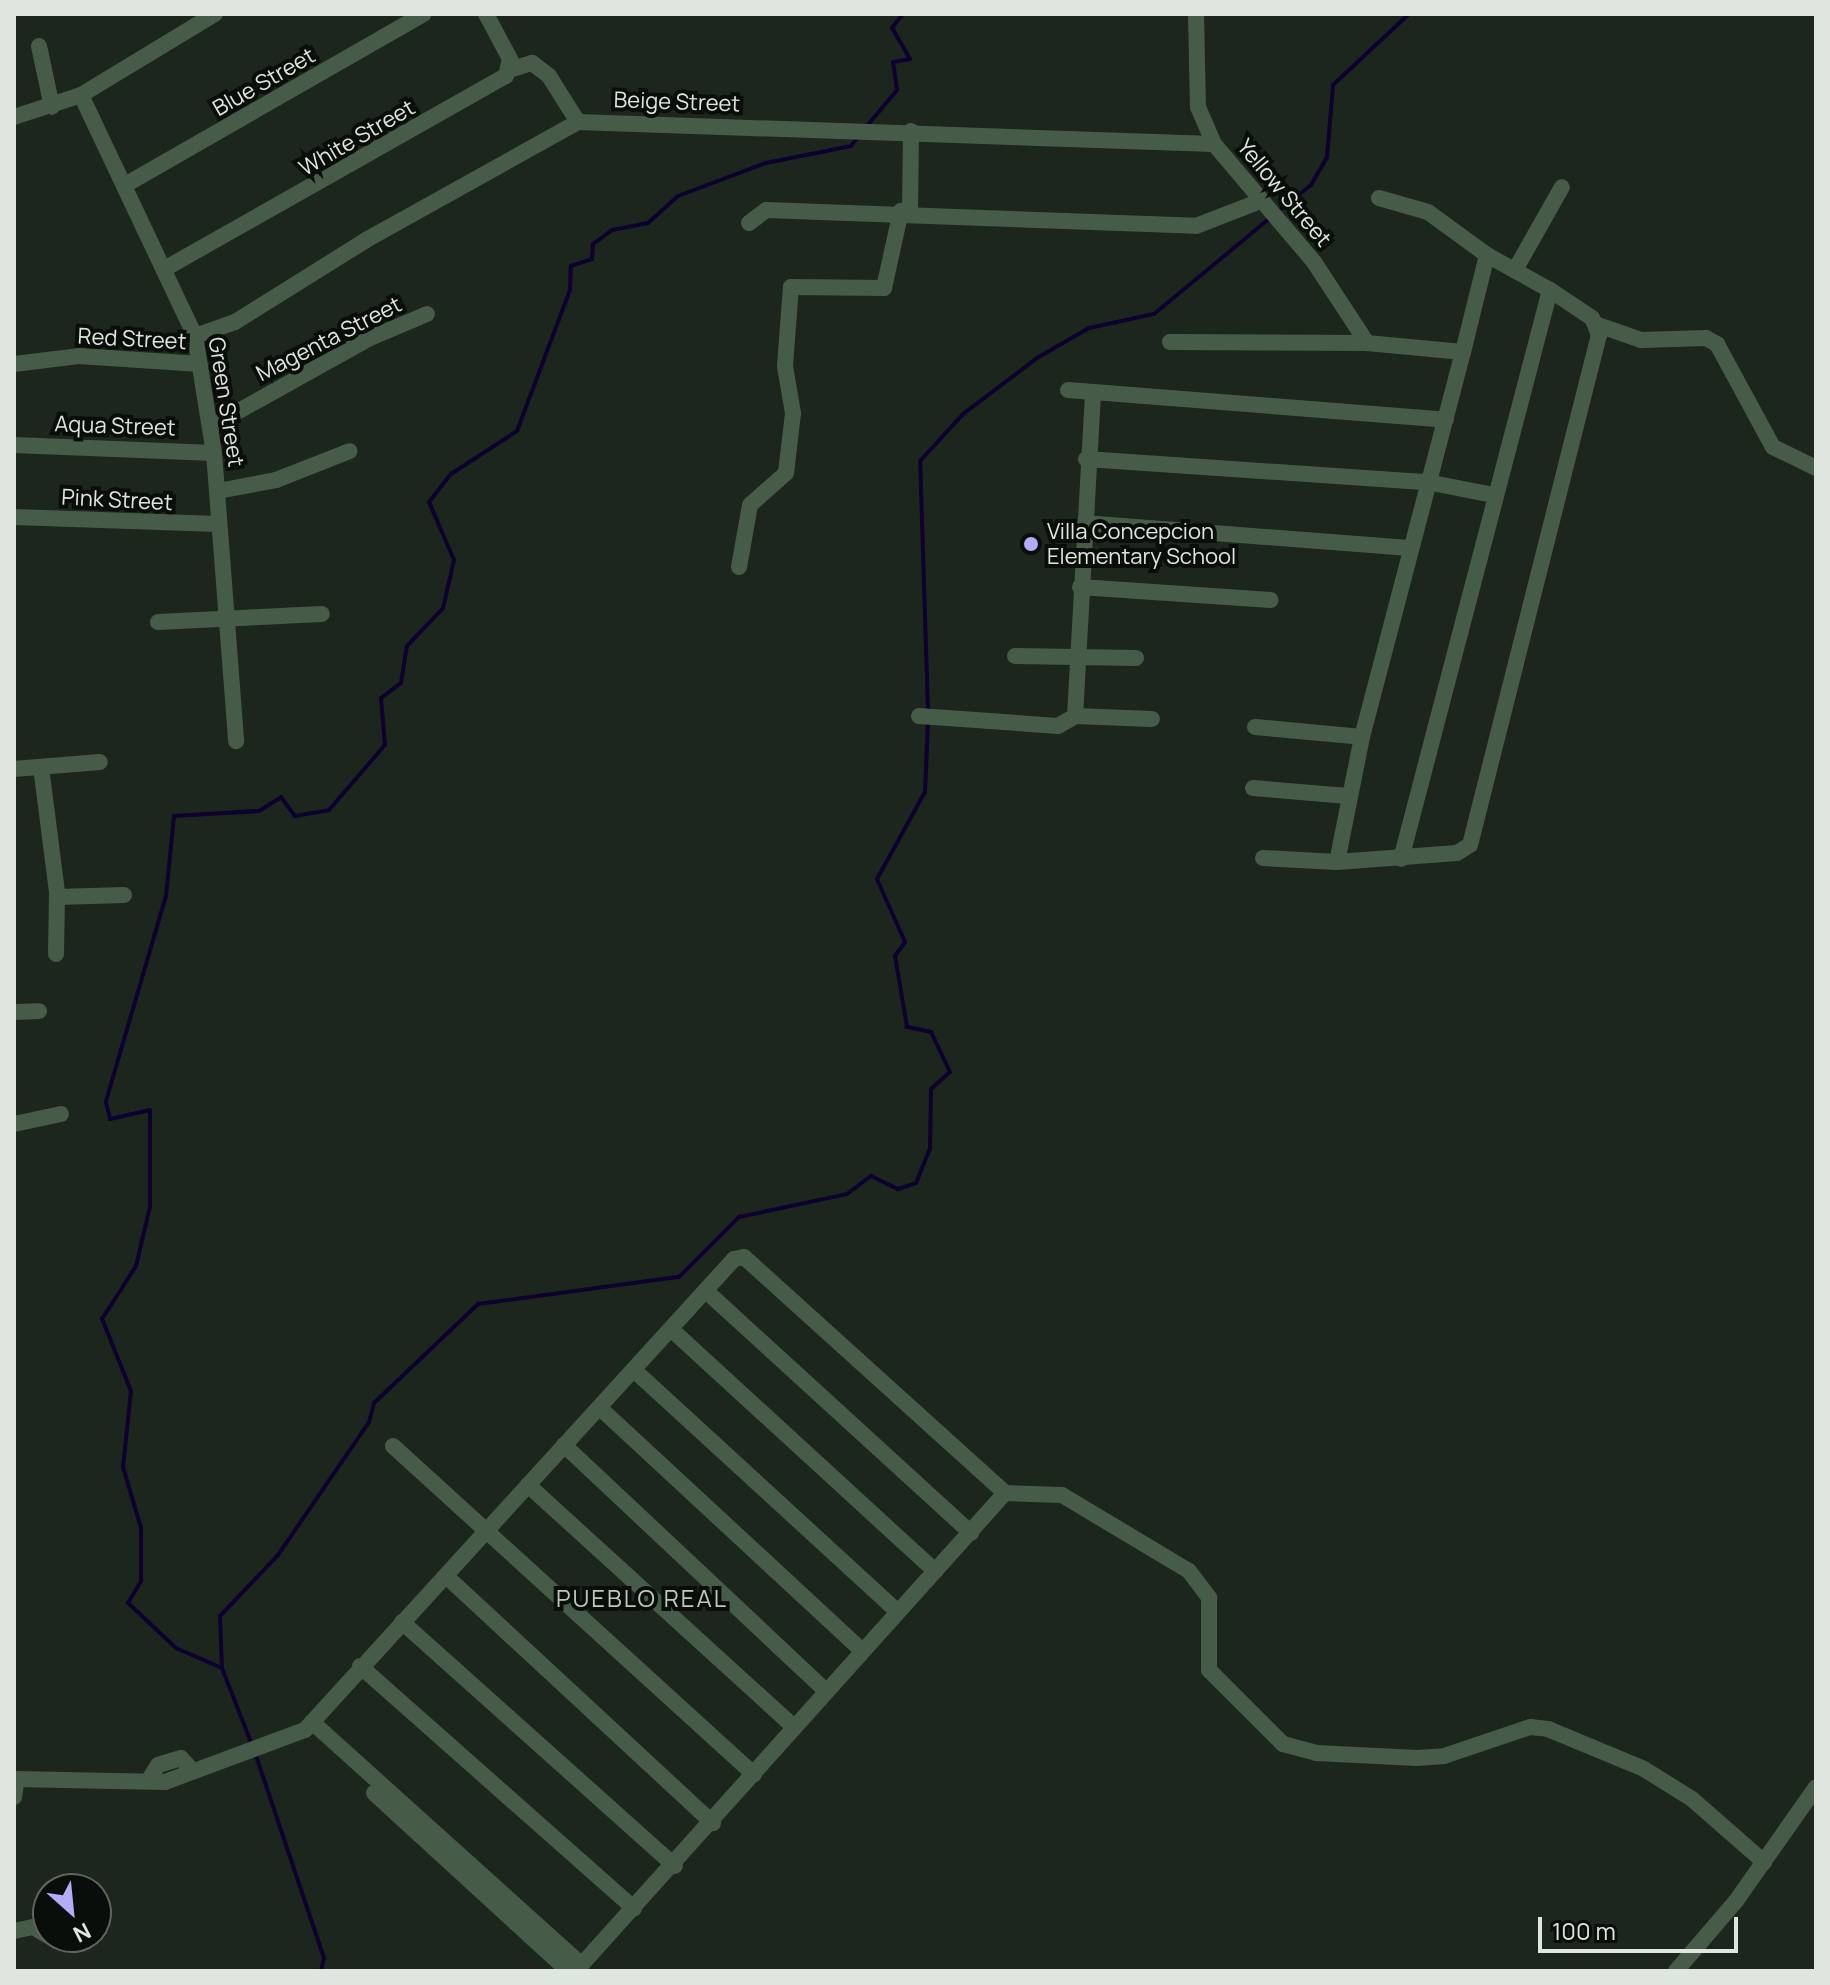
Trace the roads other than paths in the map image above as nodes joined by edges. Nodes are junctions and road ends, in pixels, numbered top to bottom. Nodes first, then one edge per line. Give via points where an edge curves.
1 (215, 14) edge
2 (424, 14) edge
3 (486, 14) edge
4 (1196, 14) edge
5 (39, 46) dead end
6 (512, 69) junction
7 (81, 95) junction
8 (52, 107) junction
9 (14, 117) edge
10 (578, 122) junction
11 (911, 131) junction
12 (1214, 144) junction
13 (125, 185) junction
14 (1562, 187) dead end
15 (1379, 198) dead end
16 (1260, 205) junction
17 (905, 212) junction
18 (749, 223) dead end
19 (1487, 255) junction
20 (166, 268) junction
21 (1515, 270) junction
22 (1550, 290) junction
23 (427, 314) dead end
24 (1598, 325) junction
25 (195, 336) junction
26 (1170, 342) dead end
27 (1367, 343) junction
28 (1463, 352) junction
29 (14, 364) edge
30 (200, 364) junction
31 (1068, 390) dead end
32 (1093, 394) junction
33 (1446, 420) junction
34 (210, 427) junction
35 (14, 445) edge
36 (350, 451) dead end
37 (214, 453) junction
38 (1086, 459) junction
39 (1816, 468) edge
40 (1427, 482) junction
41 (218, 491) junction
42 (1493, 495) junction
43 (14, 517) edge
44 (1084, 523) junction
45 (218, 524) junction
46 (1409, 548) junction
47 (739, 567) dead end
48 (1080, 587) junction
49 (1271, 600) dead end
50 (322, 614) dead end
51 (226, 621) junction
52 (158, 622) dead end
53 (1077, 655) junction
54 (1015, 656) dead end
55 (1136, 658) dead end
56 (919, 716) dead end
57 (1075, 716) junction
58 (1152, 719) dead end
59 (1255, 727) dead end
60 (1362, 737) junction
61 (236, 741) dead end
62 (100, 762) dead end
63 (41, 767) junction
64 (14, 769) edge
65 (1253, 788) dead end
66 (1348, 796) junction
67 (1263, 858) dead end
68 (1401, 859) junction
69 (1337, 862) junction
70 (124, 895) dead end
71 (57, 897) junction
72 (56, 954) dead end
73 (39, 1011) dead end
74 (14, 1012) edge
75 (61, 1114) dead end
76 (14, 1124) edge
77 (706, 1291) junction
78 (672, 1330) junction
79 (635, 1371) junction
80 (600, 1408) junction
81 (564, 1445) junction
82 (393, 1446) dead end
83 (528, 1485) junction
84 (1005, 1493) junction
85 (487, 1532) junction
86 (971, 1533) junction
87 (935, 1571) junction
88 (446, 1576) junction
89 (897, 1611) junction
90 (402, 1622) junction
91 (862, 1651) junction
92 (360, 1666) junction
93 (826, 1691) junction
94 (309, 1726) junction
95 (794, 1727) junction
96 (754, 1774) junction
97 (15, 1779) edge
98 (1816, 1787) edge
99 (14, 1797) edge
100 (713, 1823) junction
101 (1764, 1862) junction
102 (675, 1866) junction
103 (634, 1908) junction
104 (575, 1969) edge
105 (1676, 1971) edge

1 - 7 street
2 - 13 street, Blue Street
3 - 6 street
4 - 12 street, Yellow Street via 1198,107
5 - 8 street
6 - 10 street via 532,63 549,76
6 - 20 street, White Street via 345,172
7 - 8 street
7 - 13 street, Green Street
8 - 9 street
10 - 11 street, Beige Street
10 - 25 street via 366,240 235,322
11 - 12 street, Beige Street
11 - 17 street
12 - 16 street, Yellow Street
13 - 20 street, Green Street
14 - 21 street
15 - 19 street via 1428,212
16 - 17 street via 1196,226
16 - 27 street, Yellow Street via 1314,262
17 - 18 street via 766,210
17 - 47 street via 884,288 791,287 785,366 793,413 786,473 750,505
19 - 21 street
19 - 28 street
20 - 25 street, Green Street
21 - 22 street
22 - 24 street
22 - 42 street
23 - 34 street, Magenta Street via 326,360
24 - 39 street via 1641,340 1706,338 1717,344 1773,447
24 - 68 street via 1595,363 1470,845 1463,852
25 - 30 street, Green Street
26 - 27 street
27 - 28 street
28 - 33 street
29 - 30 street, Red Street via 79,356
30 - 34 street, Green Street
31 - 32 street
32 - 33 street
32 - 38 street
33 - 40 street
34 - 37 street, Green Street
35 - 37 street, Aqua Street
36 - 41 street via 276,480
37 - 41 street, Green Street
38 - 40 street
38 - 44 street
40 - 42 street
40 - 46 street
41 - 45 street, Green Street
42 - 68 street
43 - 45 street, Pink Street
44 - 46 street
44 - 48 street
45 - 51 street, Green Street
46 - 60 street
48 - 49 street
48 - 53 street
50 - 51 street
51 - 52 street
51 - 61 street, Green Street
53 - 54 street
53 - 55 street
53 - 57 street
56 - 57 street via 1058,726
57 - 58 street
59 - 60 street
60 - 66 street
62 - 63 street
63 - 64 street
63 - 71 street
65 - 66 street
66 - 69 street
67 - 69 street
68 - 69 street
70 - 71 street
71 - 72 street
73 - 74 street
75 - 76 street
77 - 78 street
77 - 84 street via 734,1259 744,1257
77 - 86 street
78 - 79 street
78 - 87 street
79 - 80 street
79 - 89 street
80 - 81 street
80 - 91 street
81 - 83 street
81 - 93 street
82 - 85 street
83 - 85 street
83 - 95 street
84 - 86 street
84 - 101 street via 1062,1495 1189,1571 1209,1598 1209,1670 1234,1702 1283,1744 1316,1753 1417,1758 1444,1756 1516,1730 1548,1729 1644,1769 1692,1799
85 - 88 street
85 - 96 street
86 - 87 street
87 - 89 street
88 - 90 street
88 - 100 street
89 - 91 street
90 - 92 street
90 - 102 street
91 - 93 street
92 - 94 street
92 - 103 street
93 - 95 street
94 - 97 street via 165,1782
94 - 104 street
95 - 96 street
96 - 100 street
97 - 99 street
98 - 101 street
100 - 102 street
101 - 105 street
102 - 103 street
103 - 104 street

